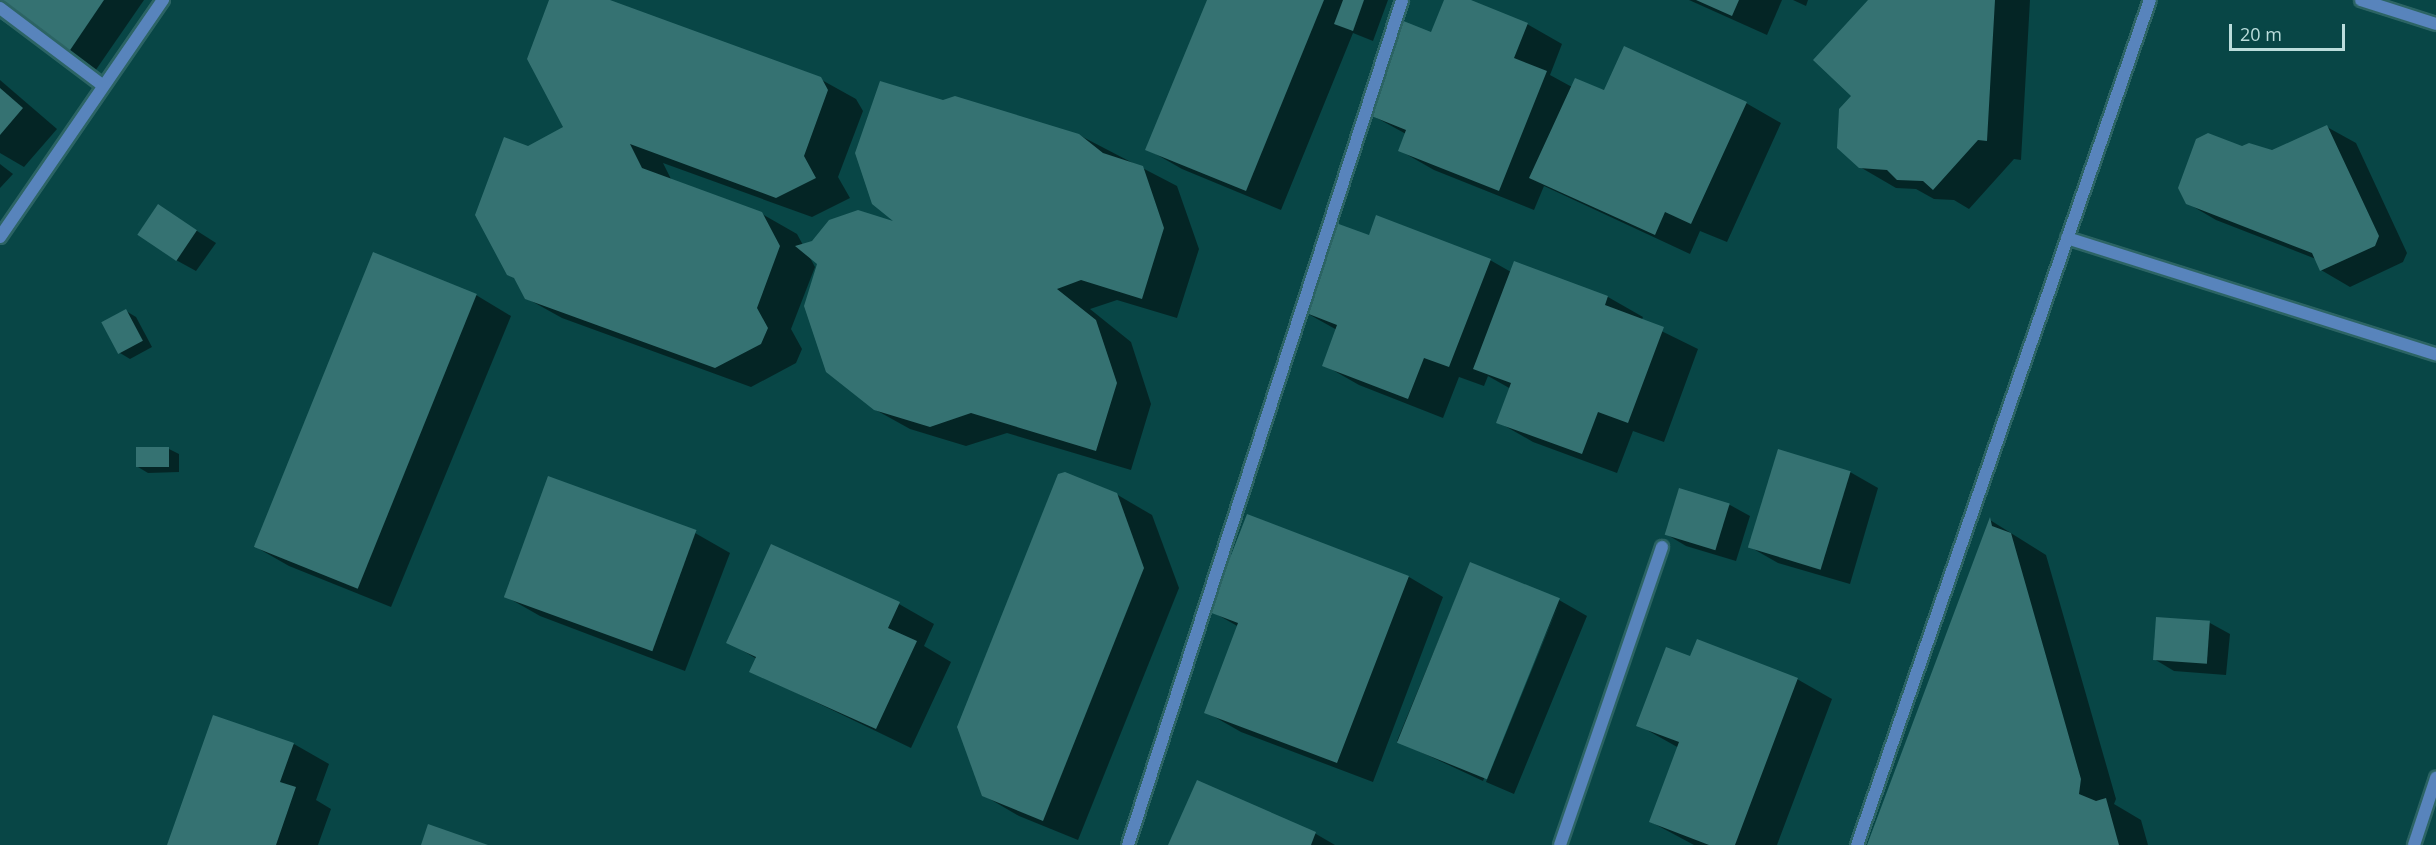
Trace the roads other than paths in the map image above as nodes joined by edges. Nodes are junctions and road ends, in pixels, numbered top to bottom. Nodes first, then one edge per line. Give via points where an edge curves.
1 (164, 0) edge
2 (1402, 0) edge
3 (2150, 0) edge
4 (2361, 0) edge
5 (0, 8) edge
6 (2436, 24) edge
7 (102, 85) junction
8 (0, 237) edge
9 (2067, 238) junction
10 (2436, 354) edge
11 (1662, 547) dead end
12 (2436, 778) edge
13 (2432, 803) edge
14 (1128, 845) edge
15 (1560, 845) edge
16 (1857, 845) edge
17 (2414, 845) edge

1 - 7 street
2 - 14 street
3 - 9 street
4 - 6 street
5 - 7 street
7 - 8 street
9 - 10 street
9 - 16 street
11 - 15 street
12 - 13 street
13 - 17 street

